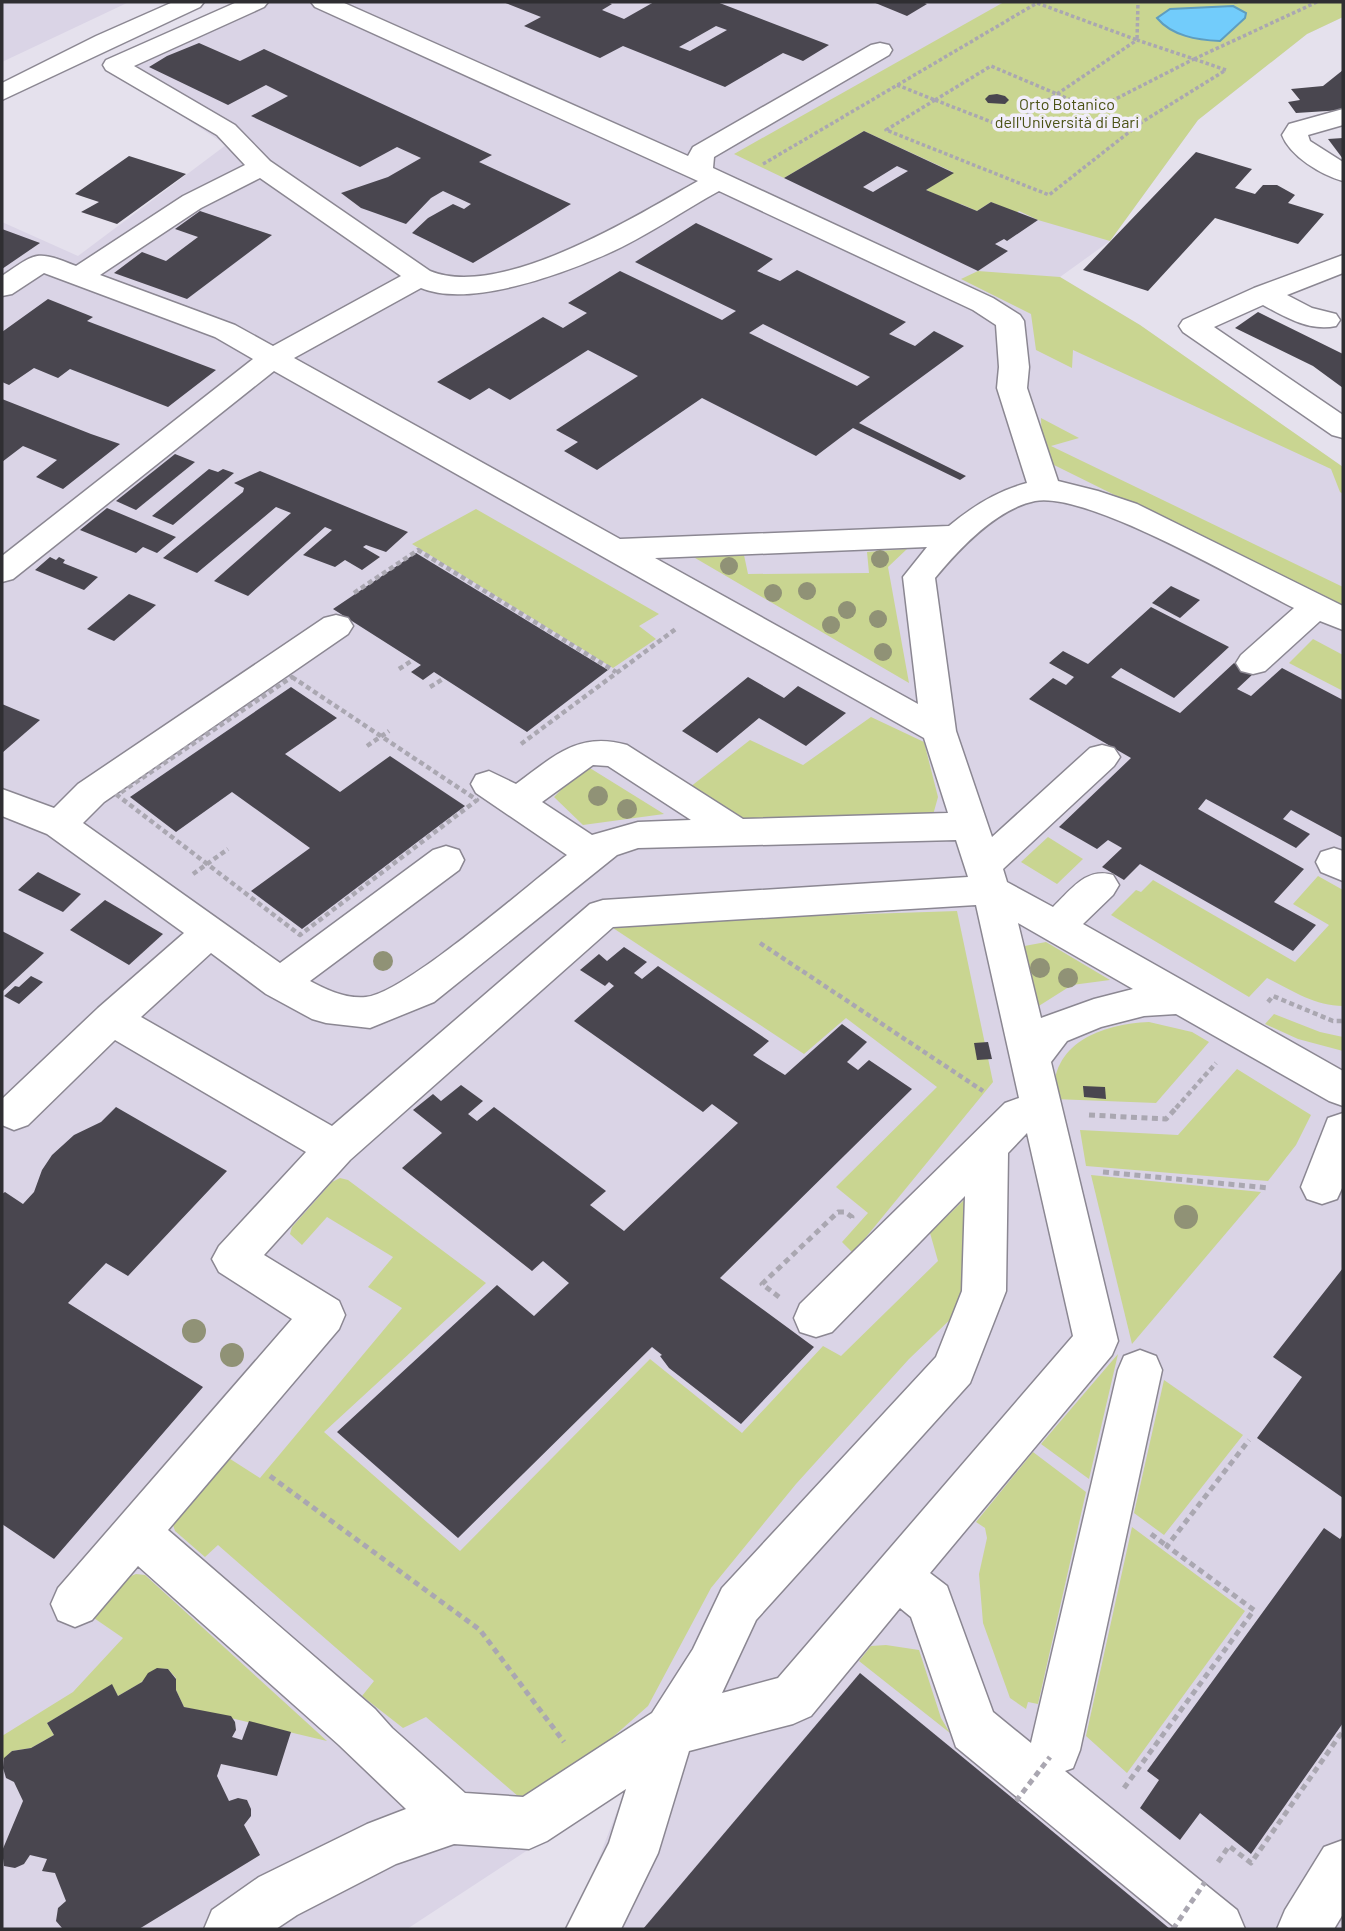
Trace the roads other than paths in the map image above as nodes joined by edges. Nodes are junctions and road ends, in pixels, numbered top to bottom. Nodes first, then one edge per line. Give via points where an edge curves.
1 (192, 2) edge
2 (256, 2) edge
3 (323, 2) edge
4 (880, 51) dead end
5 (2, 93) edge
6 (1343, 117) edge
7 (261, 167) junction
8 (1343, 173) edge
9 (708, 176) junction
10 (1343, 263) edge
11 (81, 275) junction
12 (420, 277) junction
13 (2, 288) edge
14 (1264, 294) junction
15 (1338, 321) edge
16 (272, 358) junction
17 (1343, 429) edge
18 (1045, 490) junction
19 (955, 536) junction
20 (616, 549) junction
21 (2, 572) edge
22 (342, 611) road end
23 (1330, 613) edge
24 (1253, 663) dead end
25 (939, 732) junction
26 (1102, 758) dead end
27 (2, 802) edge
28 (60, 825) junction
29 (971, 826) junction
30 (736, 832) junction
31 (592, 854) junction
32 (446, 860) dead end
33 (987, 878) junction
34 (1100, 885) dead end
35 (1056, 927) junction
36 (209, 933) junction
37 (281, 983) junction
38 (1180, 998) junction
39 (112, 1018) junction
40 (1029, 1061) junction
41 (1343, 1090) edge
42 (14, 1113) dead end
43 (1016, 1125) junction
44 (1343, 1130) edge
45 (335, 1148) junction
46 (1322, 1187) dead end
47 (816, 1318) dead end
48 (1140, 1370) dead end
49 (135, 1532) junction
50 (897, 1576) junction
51 (75, 1604) dead end
52 (670, 1731) junction
53 (1053, 1754) road end
54 (454, 1818) junction
55 (1343, 1866) edge
56 (231, 1929) edge
57 (593, 1929) edge
58 (1217, 1929) edge
59 (1304, 1929) edge

1 - 5 street
2 - 7 street via 115,65 226,130
3 - 9 street
4 - 9 street via 702,153
6 - 8 street via 1311,124 1298,129 1296,135 1299,145
7 - 11 street via 192,202
7 - 12 street
9 - 12 street via 598,248 503,281 444,287
9 - 18 street via 983,304 1010,321 1012,388
10 - 14 street
11 - 13 street via 41,262
11 - 16 street via 225,331
12 - 16 street
14 - 15 street via 1303,315
14 - 17 street via 1194,326
16 - 20 street
16 - 21 street
18 - 19 street via 1020,495
18 - 23 street via 1126,511
19 - 20 street
19 - 25 street via 919,577
20 - 25 street
22 - 28 street via 91,793
23 - 24 street
25 - 29 street
26 - 33 street
27 - 28 street
28 - 36 street
29 - 30 street
29 - 33 street
30 - 31 street via 638,835 604,845
30 - 31 street via 615,754 590,753 503,793
31 - 37 street via 421,991 370,1013 326,1008
32 - 37 street
33 - 35 street
33 - 40 street
33 - 45 street via 603,914
34 - 35 street
35 - 38 street
36 - 37 street
36 - 39 street
38 - 40 street via 1144,1001 1053,1030
38 - 41 street
39 - 42 street
39 - 45 street
40 - 43 street
43 - 47 street
43 - 50 street via 1096,1341
43 - 52 street via 984,1291 954,1369 739,1604 710,1666
44 - 46 street
45 - 49 street via 234,1259 323,1315
48 - 53 street
49 - 51 street
49 - 54 street
50 - 52 street via 793,1699
50 - 58 street via 930,1602 974,1729
52 - 54 street via 528,1823
52 - 57 street via 632,1853
54 - 56 street via 385,1842 278,1896
55 - 59 street

